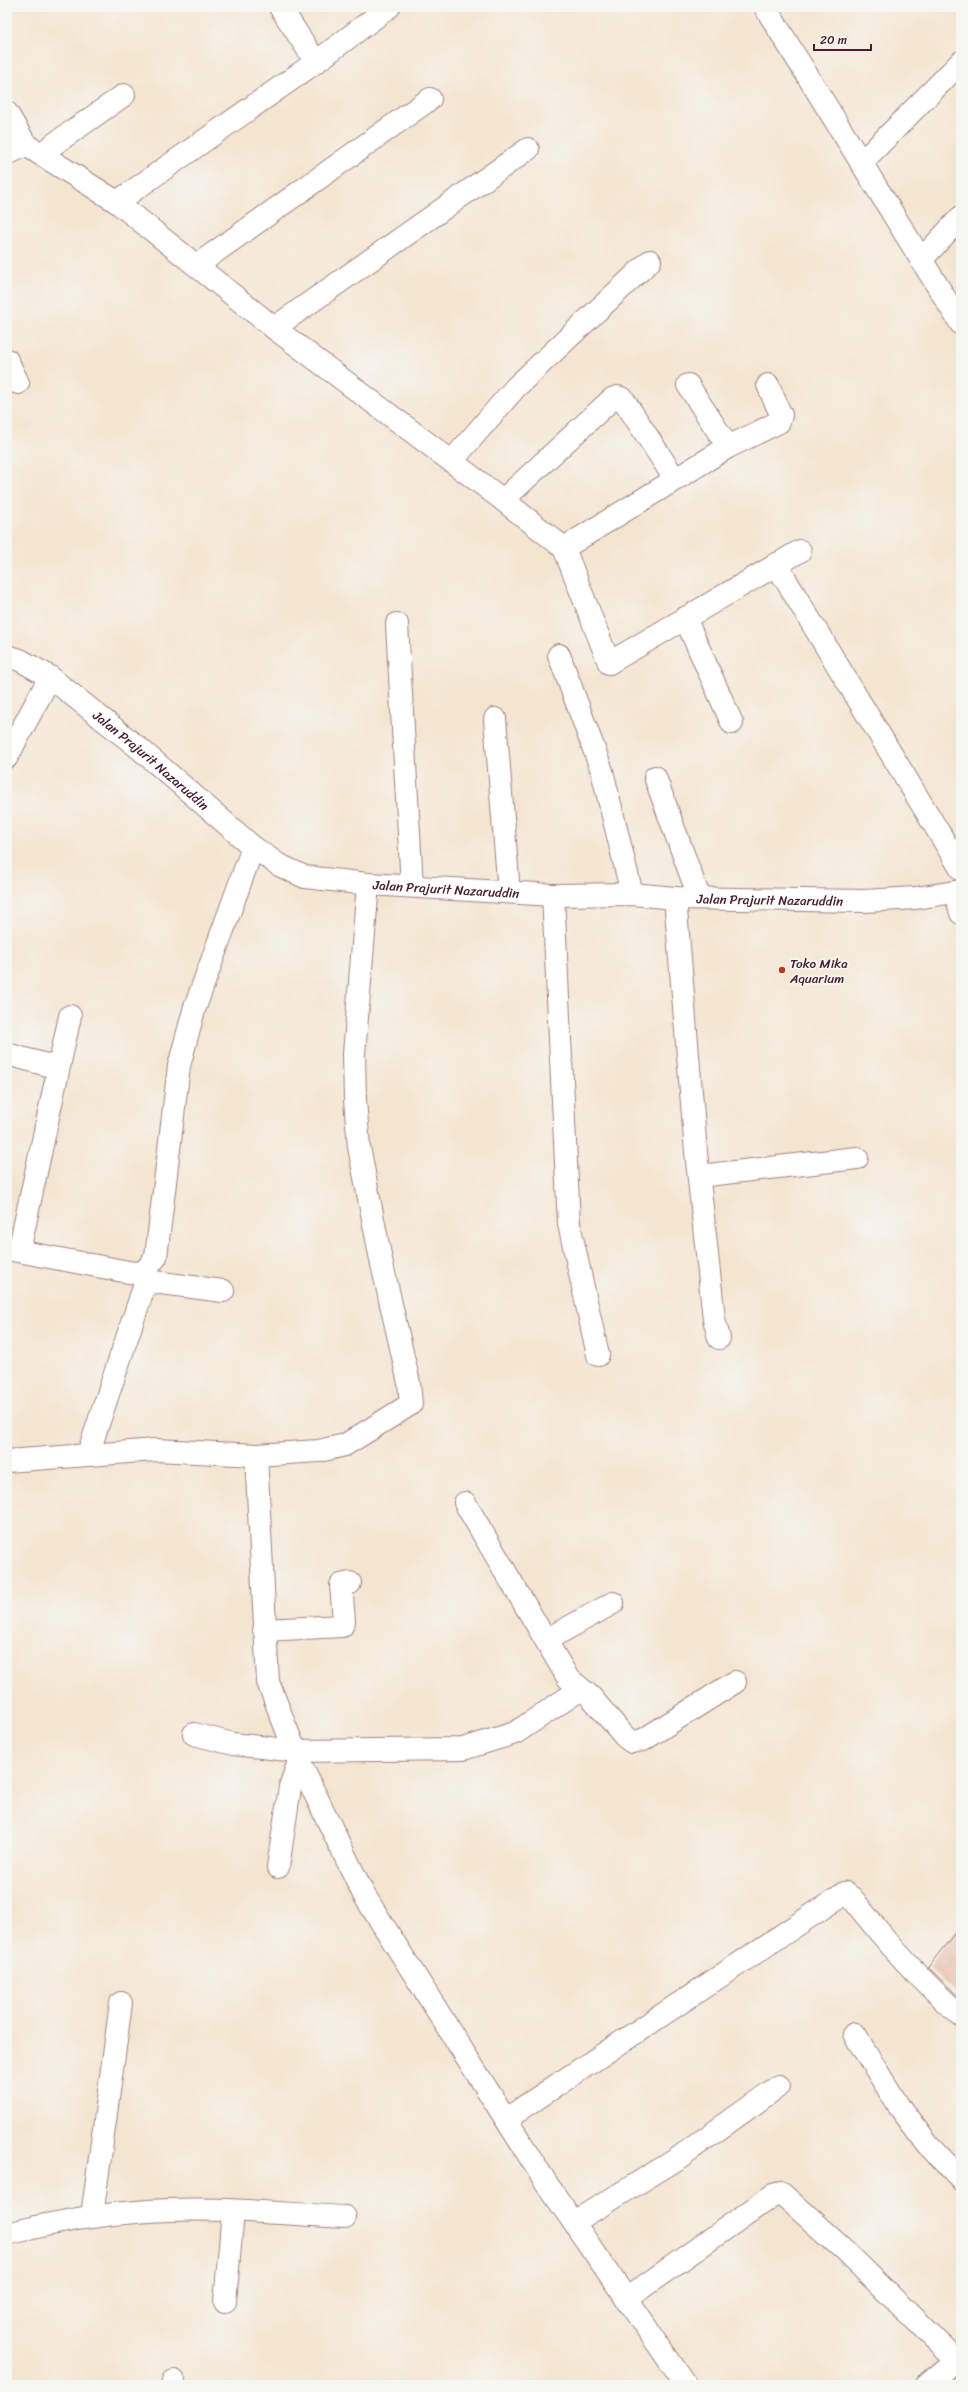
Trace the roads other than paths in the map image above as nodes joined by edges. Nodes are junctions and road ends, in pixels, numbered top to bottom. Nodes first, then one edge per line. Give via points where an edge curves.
1 (280, 7) edge
2 (389, 7) edge
3 (765, 7) edge
4 (316, 62) junction
5 (961, 62) edge
6 (124, 95) dead end
7 (430, 99) dead end
8 (7, 113) edge
9 (528, 149) dead end
10 (24, 151) edge
11 (861, 163) junction
12 (117, 202) junction
13 (961, 218) edge
14 (921, 260) junction
15 (650, 261) dead end
16 (197, 265) junction
17 (961, 324) edge
18 (274, 328) junction
19 (7, 360) edge
20 (18, 383) dead end
21 (688, 385) dead end
22 (768, 386) dead end
23 (728, 447) junction
24 (452, 462) junction
25 (675, 479) junction
26 (503, 500) junction
27 (564, 548) junction
28 (800, 550) dead end
29 (776, 564) junction
30 (685, 618) junction
31 (397, 624) dead end
32 (559, 655) dead end
33 (7, 656) edge
34 (50, 677) junction
35 (495, 719) dead end
36 (732, 722) dead end
37 (7, 757) edge
38 (655, 777) dead end
39 (253, 847) junction
40 (961, 869) edge
41 (368, 884) junction
42 (412, 886) junction
43 (509, 892) junction
44 (632, 894) junction
45 (553, 895) junction
46 (699, 897) junction
47 (676, 898) junction
48 (959, 899) edge
49 (70, 1016) dead end
50 (7, 1054) edge
51 (58, 1068) junction
52 (857, 1158) dead end
53 (698, 1176) junction
54 (13, 1250) edge
55 (145, 1276) junction
56 (223, 1291) dead end
57 (719, 1338) dead end
58 (598, 1355) dead end
59 (88, 1454) junction
60 (256, 1455) junction
61 (7, 1461) edge
62 (465, 1503) dead end
63 (350, 1583) dead end
64 (613, 1603) dead end
65 (264, 1630) junction
66 (546, 1640) junction
67 (734, 1682) dead end
68 (581, 1689) junction
69 (194, 1734) dead end
70 (297, 1756) junction
71 (278, 1867) dead end
72 (121, 2002) dead end
73 (961, 2016) edge
74 (854, 2034) dead end
75 (779, 2086) dead end
76 (506, 2119) junction
77 (961, 2180) edge
78 (233, 2212) junction
79 (92, 2216) junction
80 (345, 2217) dead end
81 (574, 2222) junction
82 (7, 2234) edge
83 (626, 2299) junction
84 (225, 2302) dead end
85 (958, 2358) edge
86 (686, 2385) edge
87 (927, 2385) edge

1 - 4 street
2 - 4 street
3 - 11 street
4 - 12 street
5 - 11 street
6 - 10 street
7 - 16 street
8 - 10 street
9 - 18 street
10 - 12 street
11 - 14 street
12 - 16 street
13 - 14 street
14 - 17 street
15 - 24 street via 516,387
16 - 18 street
18 - 24 street
19 - 20 street
21 - 23 street
22 - 23 street via 781,419
23 - 25 street
24 - 26 street
25 - 26 street via 623,399 618,397 612,399
25 - 27 street
26 - 27 street
27 - 30 street via 610,663
28 - 29 street
29 - 30 street
29 - 40 street
30 - 36 street
31 - 42 street
32 - 44 street via 602,770
33 - 34 street, Jalan Prajurit Nazaruddin via 20,660
34 - 37 street
34 - 39 street, Jalan Prajurit Nazaruddin via 140,749
35 - 43 street
38 - 46 street
39 - 41 street, Jalan Prajurit Nazaruddin via 279,865 305,877
39 - 55 street via 194,1010 179,1066 156,1256
41 - 42 street, Jalan Prajurit Nazaruddin
41 - 60 street via 354,1054 355,1100 360,1146 381,1260 409,1383 411,1404 345,1445 319,1451
42 - 43 street, Jalan Prajurit Nazaruddin
43 - 45 street, Jalan Prajurit Nazaruddin
44 - 45 street, Jalan Prajurit Nazaruddin
44 - 47 street, Jalan Prajurit Nazaruddin
45 - 58 street via 569,1224
46 - 47 street, Jalan Prajurit Nazaruddin
46 - 48 street, Jalan Prajurit Nazaruddin via 864,901
47 - 53 street
49 - 51 street
50 - 51 street
51 - 54 street
52 - 53 street
53 - 57 street via 714,1319
54 - 55 street
55 - 56 street
55 - 59 street
59 - 60 street via 156,1450
59 - 61 street
60 - 65 street
62 - 66 street
63 - 65 street via 342,1585 342,1626
64 - 66 street
65 - 70 street via 268,1682
66 - 68 street via 568,1678
67 - 68 street via 643,1740 632,1742
68 - 70 street via 515,1733 463,1749
69 - 70 street
70 - 71 street
70 - 76 street via 364,1895
72 - 79 street
73 - 76 street via 884,1940 852,1898 845,1893
74 - 77 street via 898,2105 928,2145
75 - 81 street via 674,2161
76 - 81 street
78 - 79 street via 149,2211
78 - 80 street
78 - 84 street
79 - 82 street
81 - 83 street
83 - 85 street via 773,2195 781,2193
83 - 86 street
85 - 87 street

